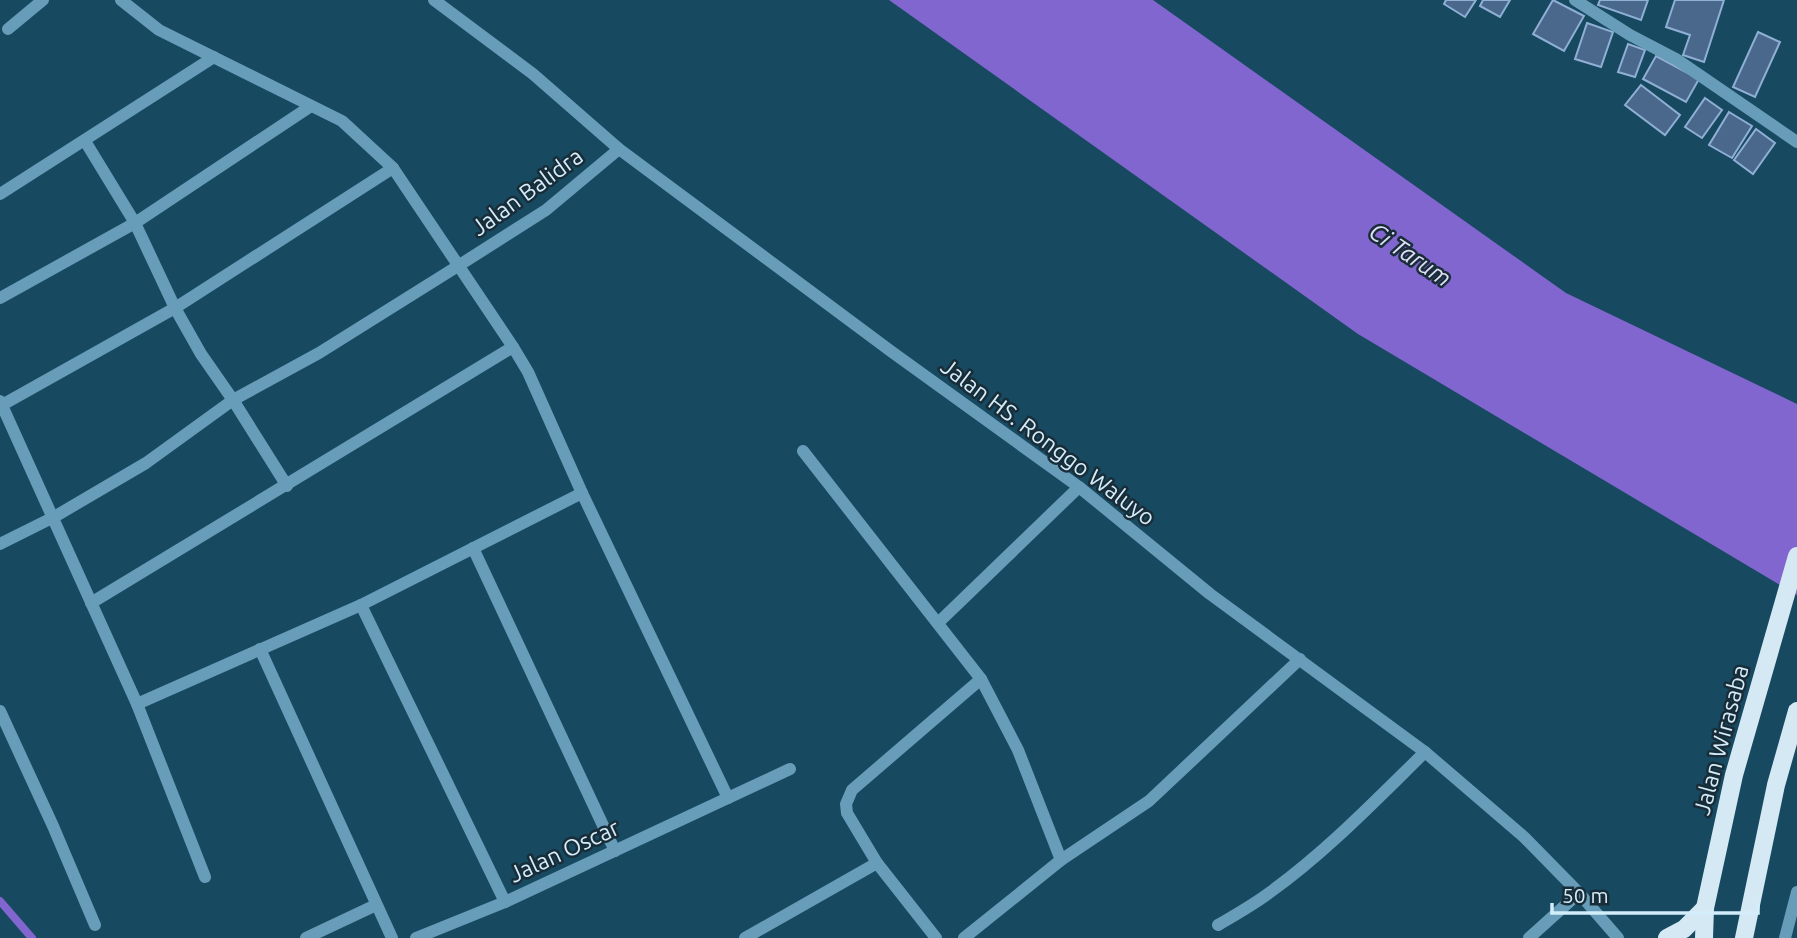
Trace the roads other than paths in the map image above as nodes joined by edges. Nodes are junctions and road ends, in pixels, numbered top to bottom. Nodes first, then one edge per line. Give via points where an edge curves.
1 (43, 0) edge
2 (121, 0) edge
3 (434, 0) edge
4 (1575, 0) edge
5 (8, 29) dead end
6 (214, 57) junction
7 (311, 106) junction
8 (85, 141) junction
9 (1797, 142) edge
10 (619, 149) junction
11 (393, 168) junction
12 (0, 194) edge
13 (135, 223) junction
14 (458, 266) junction
15 (0, 298) edge
16 (175, 308) junction
17 (513, 347) junction
18 (233, 400) junction
19 (1, 403) edge
20 (803, 451) dead end
21 (287, 486) junction
22 (1079, 487) junction
23 (582, 493) junction
24 (54, 517) junction
25 (0, 544) edge
26 (473, 548) junction
27 (1797, 556) edge
28 (92, 603) junction
29 (361, 605) junction
30 (939, 622) junction
31 (260, 649) junction
32 (1300, 659) junction
33 (981, 679) junction
34 (137, 704) junction
35 (1797, 710) edge
36 (0, 711) edge
37 (1425, 752) junction
38 (790, 769) dead end
39 (728, 798) junction
40 (615, 851) junction
41 (1061, 860) junction
42 (877, 863) junction
43 (205, 877) dead end
44 (1797, 892) edge
45 (1579, 893) junction
46 (505, 902) junction
47 (376, 905) junction
48 (1705, 908) junction
49 (95, 925) dead end
50 (1219, 925) dead end
51 (306, 938) edge
52 (392, 938) edge
53 (416, 938) edge
54 (745, 938) edge
55 (936, 938) edge
56 (964, 938) edge
57 (1529, 938) edge
58 (1619, 938) edge
59 (1667, 938) edge
60 (1703, 938) edge
61 (1744, 938) edge
62 (1785, 938) edge

1 - 5 street
2 - 6 street via 159,30
3 - 10 street, Jalan HS. Ronggo Waluyo via 533,74
4 - 9 street via 1676,59
6 - 7 street
6 - 8 street
7 - 11 street via 341,121
7 - 13 street
8 - 12 street
8 - 13 street
10 - 14 street, Jalan Balidra via 546,210
10 - 22 street, Jalan HS. Ronggo Waluyo
11 - 14 street
11 - 16 street
13 - 15 street
13 - 16 street
14 - 17 street
14 - 18 street, Jalan Balidra via 319,353
16 - 18 street
16 - 19 street
17 - 21 street
17 - 23 street
18 - 21 street
18 - 24 street, Jalan Balidra via 146,463
19 - 24 street
20 - 30 street
21 - 28 street
22 - 30 street
22 - 32 street, Jalan HS. Ronggo Waluyo via 1210,594
23 - 26 street
23 - 39 street
24 - 25 street, Jalan Balidra
24 - 28 street
26 - 29 street
26 - 40 street
27 - 48 main road, Jalan Wirasaba via 1734,775
28 - 34 street
29 - 31 street
29 - 46 street
30 - 33 street
31 - 34 street
31 - 47 street
32 - 37 street, Jalan HS. Ronggo Waluyo
32 - 41 street via 1149,801
33 - 41 street via 1018,750
33 - 42 street via 852,790 847,813
34 - 43 street
35 - 61 main road
36 - 49 street
37 - 45 street, Jalan HS. Ronggo Waluyo via 1524,837
37 - 50 street via 1307,864
38 - 39 street, Jalan Oscar
39 - 40 street, Jalan Oscar
40 - 46 street, Jalan Oscar
41 - 56 street
42 - 54 street
42 - 55 street
44 - 62 street
45 - 57 street
45 - 58 street, Jalan HS. Ronggo Waluyo
46 - 53 street, Jalan Oscar
47 - 51 street
47 - 52 street
48 - 59 main road
48 - 60 main road, Jalan Wirasaba

